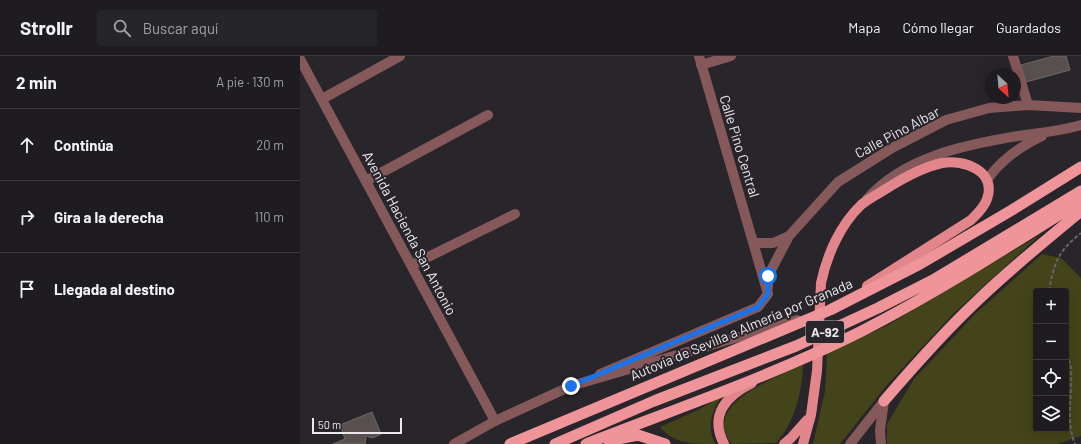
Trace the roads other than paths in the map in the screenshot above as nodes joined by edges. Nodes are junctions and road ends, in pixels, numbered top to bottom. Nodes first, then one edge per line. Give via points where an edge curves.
1 (400, 56) edge
2 (731, 56) edge
3 (1013, 56) edge
4 (300, 59) edge
5 (700, 61) edge
6 (322, 99) junction
7 (1028, 105) junction
8 (1081, 108) edge
9 (488, 115) dead end
10 (1081, 125) edge
11 (1049, 132) junction
12 (1081, 167) edge
13 (987, 180) junction
14 (366, 181) junction
15 (1081, 191) edge
16 (1081, 201) edge
17 (862, 205) junction
18 (1081, 211) edge
19 (515, 214) dead end
20 (789, 236) junction
21 (754, 243) junction
22 (412, 265) junction
23 (768, 294) junction
24 (830, 310) junction
25 (788, 365) junction
26 (571, 386) junction
27 (884, 401) junction
28 (811, 415) junction
29 (495, 421) junction
30 (805, 432) junction
31 (454, 444) edge
32 (510, 444) edge
33 (555, 444) edge
34 (586, 444) edge
35 (593, 444) edge
36 (664, 444) edge
37 (724, 444) edge
38 (784, 444) edge
39 (799, 444) edge
40 (803, 444) edge
41 (850, 444) edge
42 (881, 444) edge

1 - 6 street
2 - 5 street
3 - 7 street
4 - 6 street, Avenida Hacienda San Antonio
5 - 21 street, Calle Pino Central
6 - 14 street, Avenida Hacienda San Antonio
7 - 8 street, Calle Pino Albar
7 - 20 street, Calle Pino Albar via 989,108 946,120 892,148 838,182
9 - 14 street
10 - 11 street
11 - 13 street via 1026,144 994,169
11 - 17 street via 968,146 937,155 902,170 878,186
12 - 24 highway, Autovía de Sevilla a Almería por Granada / A-92 via 920,264
13 - 17 main road via 975,167 966,163 943,163 914,173
13 - 24 main road via 988,198 971,220
14 - 22 street, Avenida Hacienda San Antonio
15 - 33 highway, A-92 via 933,280 878,308 796,346 654,401
16 - 25 highway via 910,305
17 - 28 main road via 835,243 824,270 819,295 817,371
18 - 27 highway via 977,301 935,343
19 - 22 street
20 - 21 street, Calle Pino Albar via 773,243
20 - 23 street via 768,276
21 - 23 street, Calle Pino Central
22 - 29 street, Avenida Hacienda San Antonio
23 - 26 street via 758,307
24 - 26 street
24 - 32 highway, Autovía de Sevilla a Almería por Granada / A-92
25 - 34 highway
25 - 37 main road via 749,385 729,399 719,414 718,432
26 - 29 street
27 - 41 street
27 - 42 street
28 - 30 main road
28 - 38 main road
29 - 31 street
30 - 39 main road
30 - 40 main road
35 - 36 highway via 638,435

